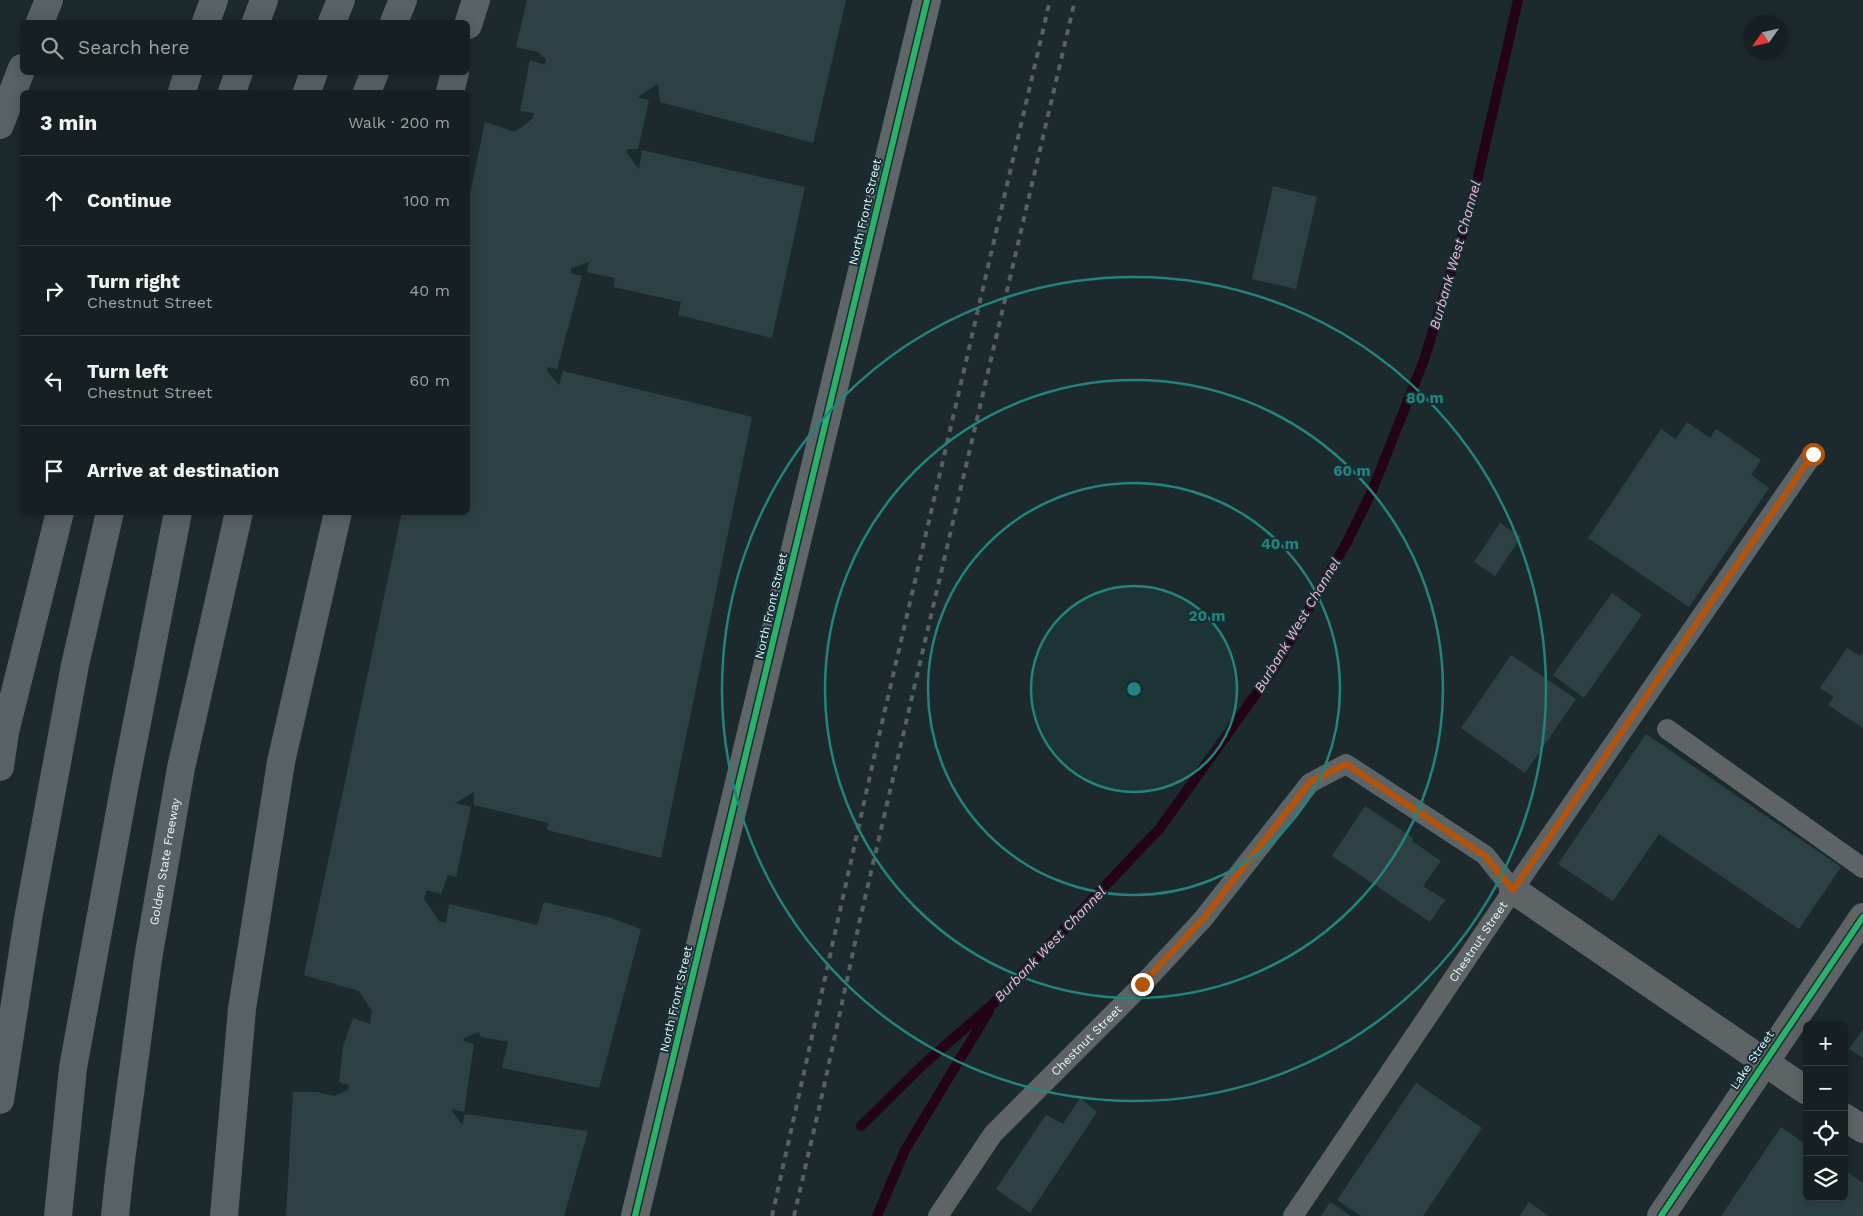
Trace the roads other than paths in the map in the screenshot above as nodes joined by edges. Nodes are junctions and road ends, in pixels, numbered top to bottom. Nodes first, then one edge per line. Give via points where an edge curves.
1 (49, 0) edge
2 (214, 0) edge
3 (264, 0) edge
4 (341, 0) edge
5 (403, 0) edge
6 (476, 0) edge
7 (927, 0) edge
8 (41, 20) edge
9 (207, 20) edge
10 (257, 20) edge
11 (333, 20) edge
12 (395, 20) edge
13 (470, 20) edge
14 (20, 73) edge
15 (187, 75) edge
16 (238, 75) edge
17 (313, 75) edge
18 (374, 75) edge
19 (454, 75) edge
20 (183, 90) edge
21 (233, 90) edge
22 (307, 90) edge
23 (368, 90) edge
24 (450, 90) edge
25 (0, 125) edge
26 (1813, 454) dead end
27 (59, 515) edge
28 (109, 515) edge
29 (177, 515) edge
30 (238, 515) edge
31 (337, 515) edge
32 (1667, 729) dead end
33 (0, 767) edge
34 (1863, 868) edge
35 (1513, 890) junction
36 (1863, 917) edge
37 (1764, 1063) junction
38 (1803, 1088) edge
39 (0, 1100) edge
40 (1848, 1120) edge
41 (1863, 1129) edge
42 (58, 1216) edge
43 (115, 1216) edge
44 (224, 1216) edge
45 (635, 1216) edge
46 (938, 1216) edge
47 (1293, 1216) edge
48 (1661, 1216) edge

1 - 8 highway
2 - 9 highway
3 - 10 highway
4 - 11 highway
5 - 12 highway
6 - 13 highway
7 - 45 main road, North Front Street
14 - 25 highway
15 - 20 highway
16 - 21 highway
17 - 22 highway
18 - 23 highway
19 - 24 highway
26 - 35 lane
27 - 33 highway via 5,732
28 - 39 highway via 74,674 28,919
29 - 42 highway via 73,1068
30 - 43 highway, Golden State Freeway via 181,768 148,959
31 - 44 highway via 281,762 242,1009
32 - 34 lane
35 - 37 street, Chestnut Street
35 - 46 lane, Chestnut Street via 1485,856 1346,764 1325,773 1310,782 1203,919 993,1134
35 - 47 lane, Chestnut Street
36 - 37 street, Lake Street
37 - 38 street, Chestnut Street
37 - 48 street, Lake Street
40 - 41 street

